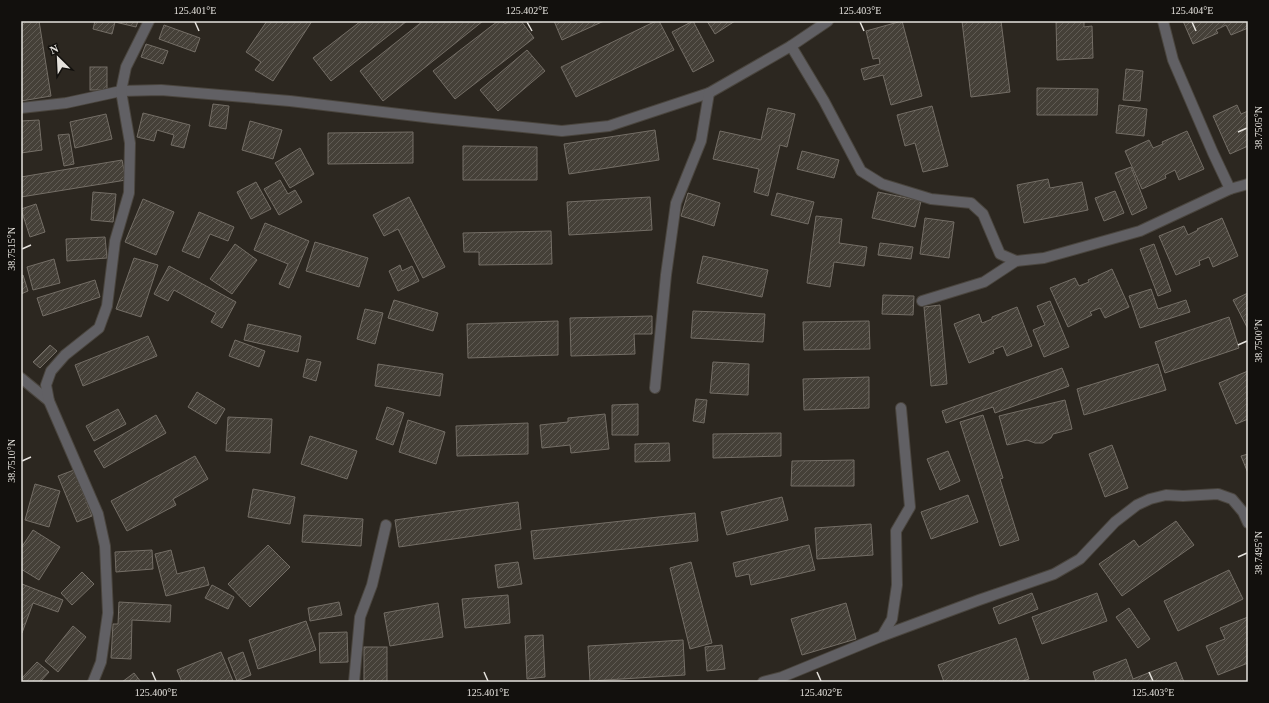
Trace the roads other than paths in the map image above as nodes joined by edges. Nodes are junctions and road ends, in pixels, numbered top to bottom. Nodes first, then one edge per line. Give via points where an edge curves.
1 (149, 21) edge
2 (828, 21) edge
3 (1163, 21) edge
4 (791, 46) junction
5 (121, 91) junction
6 (709, 93) junction
7 (21, 108) edge
8 (1248, 184) edge
9 (1230, 189) junction
10 (1016, 261) junction
11 (922, 301) dead end
12 (21, 378) edge
13 (655, 388) dead end
14 (49, 401) junction
15 (901, 408) dead end
16 (1248, 523) edge
17 (386, 525) dead end
18 (882, 636) junction
19 (93, 682) edge
20 (354, 682) edge
21 (763, 682) edge

1 - 5 street via 126,67
2 - 4 street
3 - 9 street via 1173,60
4 - 6 street
4 - 10 street via 861,171 882,184 931,198 971,203 983,214 1000,254
5 - 6 street via 161,90 562,131 608,126
5 - 7 street via 66,103
5 - 14 street via 130,143 129,193 115,241 107,306 99,328 65,355 52,371 46,385
6 - 13 street via 701,141 676,203
8 - 9 street
9 - 10 street via 1140,231 1044,258
10 - 11 street via 984,282
12 - 14 street
14 - 19 street via 98,514 105,546 108,613 101,662
15 - 18 street via 910,507 896,531 897,585 892,619
16 - 18 street via 1232,499 1218,494 1166,495 1150,499 1137,505 1115,522 1080,559 1054,574
17 - 20 street via 372,585 360,617
18 - 21 street via 782,677

